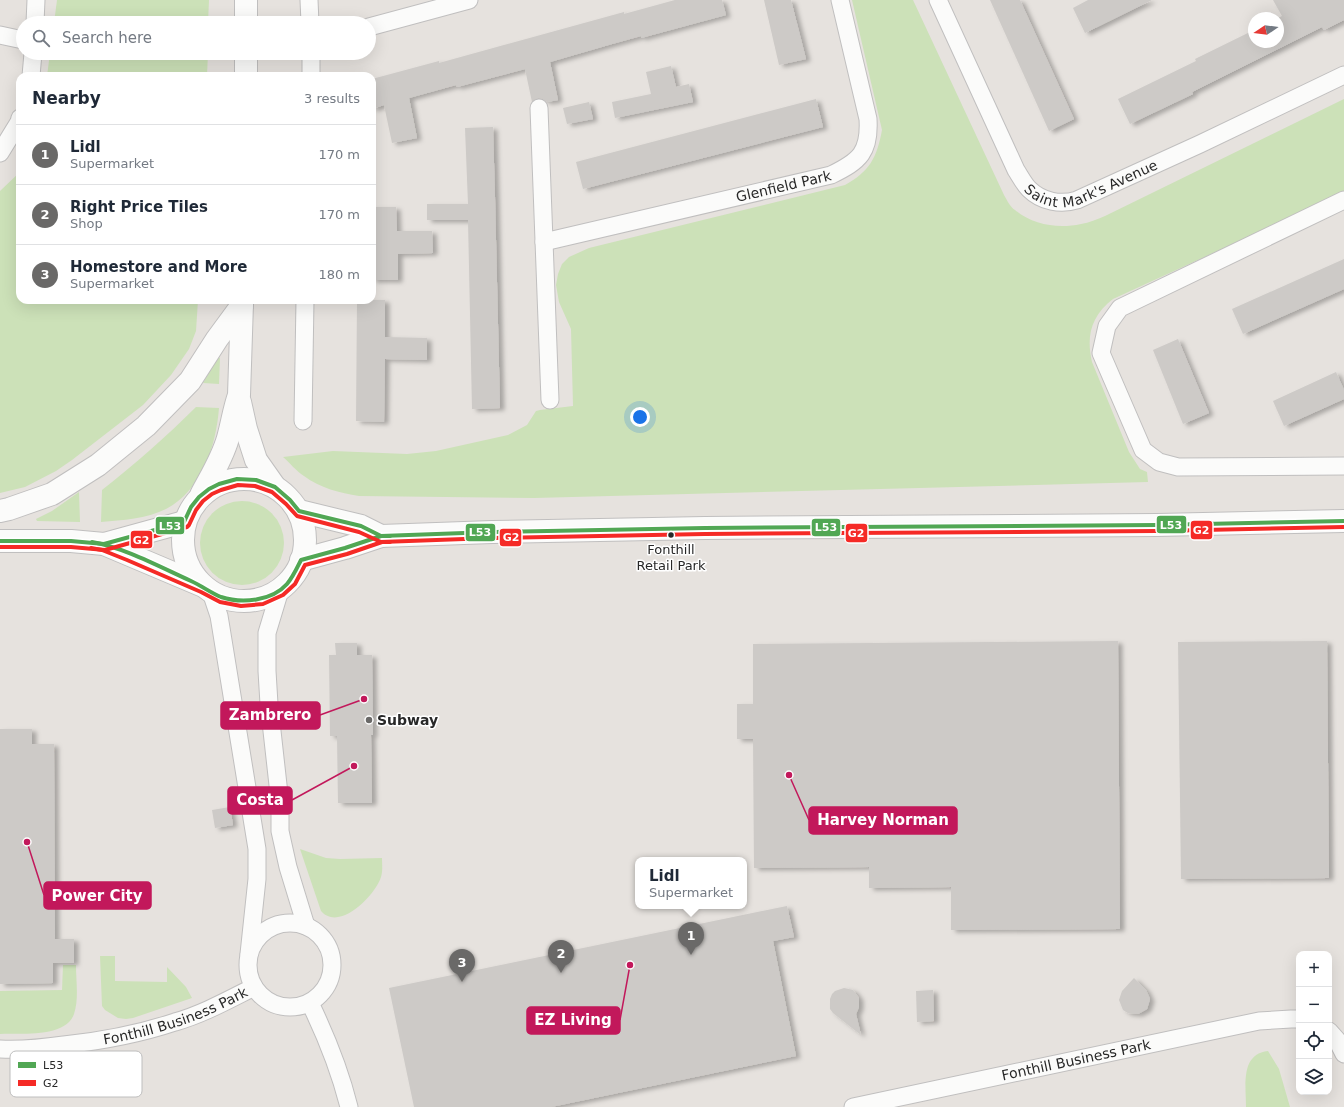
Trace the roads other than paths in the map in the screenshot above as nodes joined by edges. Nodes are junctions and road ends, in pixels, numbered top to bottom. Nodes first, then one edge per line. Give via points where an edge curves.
1 (36, 0) edge
2 (246, 0) edge
3 (309, 0) edge
4 (469, 0) edge
5 (840, 0) edge
6 (938, 0) edge
7 (35, 16) edge
8 (246, 16) edge
9 (310, 16) edge
10 (376, 25) edge
11 (0, 35) edge
12 (16, 38) edge
13 (32, 60) edge
14 (246, 60) edge
15 (311, 60) edge
16 (31, 72) edge
17 (246, 72) edge
18 (311, 72) edge
19 (1344, 75) edge
20 (539, 108) dead end
21 (16, 127) edge
22 (0, 154) edge
23 (1344, 200) edge
24 (544, 242) junction
25 (241, 304) edge
26 (242, 304) edge
27 (305, 304) edge
28 (239, 395) junction
29 (550, 400) dead end
30 (303, 421) dead end
31 (1344, 466) edge
32 (275, 487) junction
33 (200, 497) junction
34 (0, 510) edge
35 (299, 511) junction
36 (1344, 521) edge
37 (184, 522) junction
38 (381, 536) junction
39 (0, 541) edge
40 (104, 544) junction
41 (302, 560) junction
42 (208, 589) junction
43 (280, 590) junction
44 (306, 926) junction
45 (249, 954) junction
46 (254, 987) junction
47 (310, 1003) junction
48 (1296, 1019) edge
49 (1332, 1034) edge
50 (0, 1049) edge
51 (1344, 1054) edge
52 (348, 1107) edge
53 (853, 1107) edge

1 - 7 street
2 - 8 main road
3 - 9 street
4 - 10 street
5 - 24 street, Glenfield Park via 868,119 867,142 856,162 831,175
6 - 19 street, Saint Mark's Avenue via 1016,170 1029,189 1044,199 1058,202 1077,200
11 - 12 street
13 - 16 street
14 - 17 main road
15 - 18 street
20 - 24 street
21 - 22 street
23 - 31 street via 1120,308 1107,326 1101,353 1143,450 1159,462 1178,467
24 - 29 street
25 - 34 main road via 190,381 146,426 98,465 52,494
26 - 28 main road
27 - 30 street
28 - 32 main road via 256,460
28 - 33 main road via 228,438 218,464
32 - 33 main road via 256,480 237,479 219,484
32 - 35 main road
33 - 37 main road via 191,507
35 - 38 main road via 361,526
35 - 41 main road via 305,524
36 - 38 main road via 706,528
37 - 40 main road
37 - 42 main road via 184,555 190,569
38 - 41 main road
39 - 40 main road via 71,541
40 - 42 main road
41 - 43 main road via 295,573
42 - 43 main road via 229,599 249,601
42 - 45 street, Fonthill Business Park via 219,616 257,849 257,879
43 - 44 street via 267,633 269,704 280,803 280,831
44 - 45 street, Fonthill Business Park via 278,924 265,931 255,941
44 - 47 street, Fonthill Business Park via 323,938 330,951 332,965 330,980 325,989
45 - 46 street, Fonthill Business Park via 247,965
46 - 47 street, Fonthill Business Park via 262,997 285,1008
46 - 50 street, Fonthill Business Park via 200,1013 158,1028 90,1042 44,1048
47 - 52 street via 335,1061
48 - 53 street, Fonthill Business Park via 1259,1021
49 - 51 street

